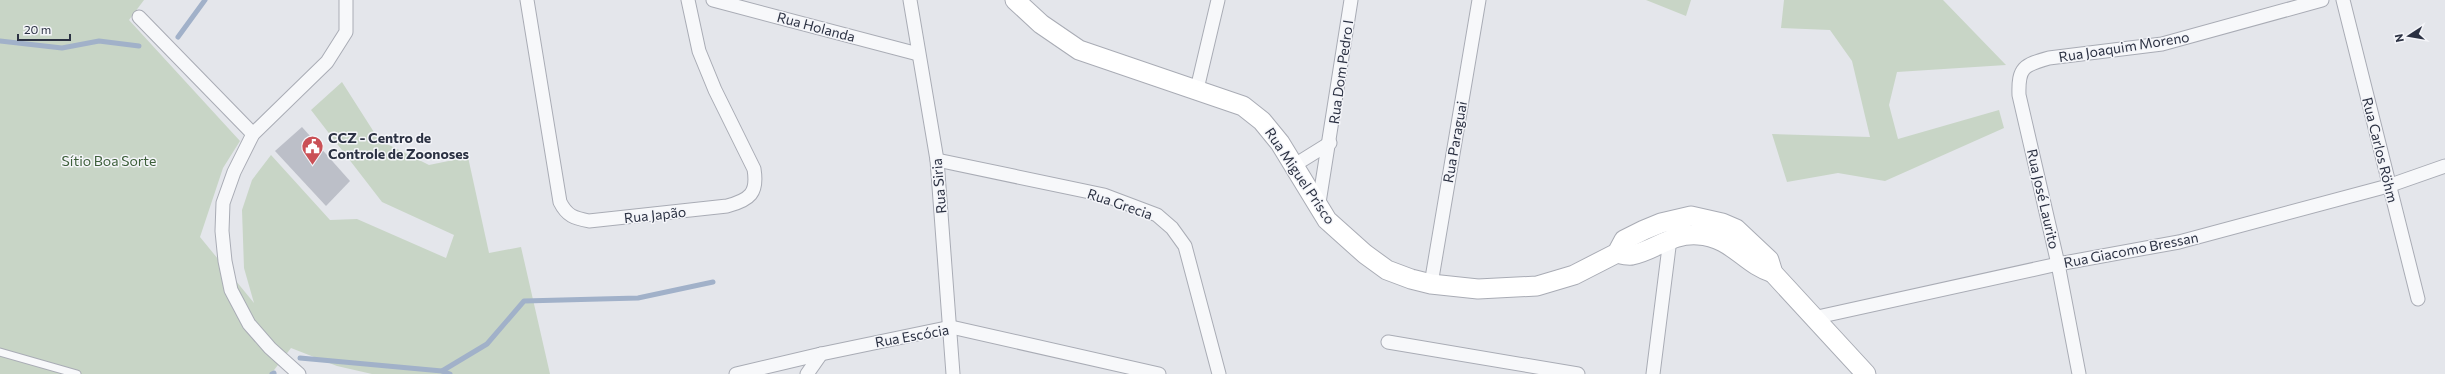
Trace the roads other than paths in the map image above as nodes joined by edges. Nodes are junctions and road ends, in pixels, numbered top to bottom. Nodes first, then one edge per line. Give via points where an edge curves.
1 (346, 0) edge
2 (527, 0) edge
3 (688, 0) edge
4 (713, 0) edge
5 (910, 0) edge
6 (1015, 0) edge
7 (1218, 0) edge
8 (1351, 0) edge
9 (1479, 0) edge
10 (2322, 0) edge
11 (2343, 0) edge
12 (139, 17) dead end
13 (918, 54) junction
14 (1197, 89) junction
15 (2019, 95) joint
16 (253, 134) junction
17 (1330, 143) junction
18 (937, 160) junction
19 (1293, 166) junction
20 (2445, 166) edge
21 (2388, 186) junction
22 (1318, 209) junction
23 (1670, 239) junction
24 (1617, 253) junction
25 (2058, 264) junction
26 (1773, 273) junction
27 (1431, 284) junction
28 (2418, 299) dead end
29 (1813, 318) junction
30 (951, 327) junction
31 (1388, 342) dead end
32 (0, 352) edge
33 (821, 354) junction
34 (774, 370) edge
35 (1655, 373) edge
36 (77, 374) edge
37 (299, 374) edge
38 (736, 374) edge
39 (807, 374) edge
40 (953, 374) edge
41 (1159, 374) edge
42 (1219, 374) edge
43 (1578, 374) edge
44 (1866, 374) edge
45 (2079, 374) edge

1 - 16 street via 346,32 328,62
2 - 3 street, Rua Japão via 560,202 565,213 575,219 589,222 728,206 744,202 753,193 756,180 754,169 699,51
4 - 13 street, Rua Holanda
5 - 13 street, Rua Siria
6 - 14 street, Rua Miguel Prisco via 1041,24 1079,50 1117,65
7 - 14 street
8 - 17 street, Rua Dom Pedro I
9 - 27 street, Rua Paraguai
10 - 15 street, Rua Joaquim Moreno via 2162,44 2049,58 2031,63 2022,70
11 - 21 street, Rua Carlos Röhm
12 - 16 street
13 - 18 street, Rua Siria
14 - 19 street, Rua Miguel Prisco via 1243,106 1262,121
15 - 25 street, Rua José Laurito
16 - 37 street via 234,172 223,203 225,261 231,290 249,324 270,348
17 - 19 street, Rua Dom Pedro I
17 - 22 street, Rua Dom Pedro I
18 - 30 street, Rua Siria
18 - 42 street, Rua Grecia via 1104,195 1157,215 1172,228 1185,246
19 - 22 street, Rua Miguel Prisco
20 - 21 street, Rua Giacomo Bressan
21 - 25 street, Rua Giacomo Bressan via 2179,242
21 - 28 street, Rua Carlos Röhm
22 - 27 street, Rua Miguel Prisco via 1345,237 1387,270
23 - 24 street, Rua Miguel Prisco via 1631,256
23 - 26 street, Rua Miguel Prisco via 1683,235 1715,238 1729,245 1759,269
23 - 35 street
24 - 26 street, Rua Miguel Prisco via 1624,240 1650,228 1678,218 1701,217 1736,229 1769,260
24 - 27 street, Rua Miguel Prisco via 1574,275 1524,288 1478,289
25 - 29 street, Rua Giacomo Bressan
25 - 45 street, Rua José Laurito
26 - 29 street, Rua Miguel Prisco
29 - 44 street, Rua Miguel Prisco
30 - 33 street, Rua Escócia
30 - 40 street, Rua Siria
30 - 41 street, Rua Escócia
31 - 43 street
32 - 36 lane
33 - 34 street, Rua Escócia
33 - 39 street
34 - 38 street, Rua Escócia

